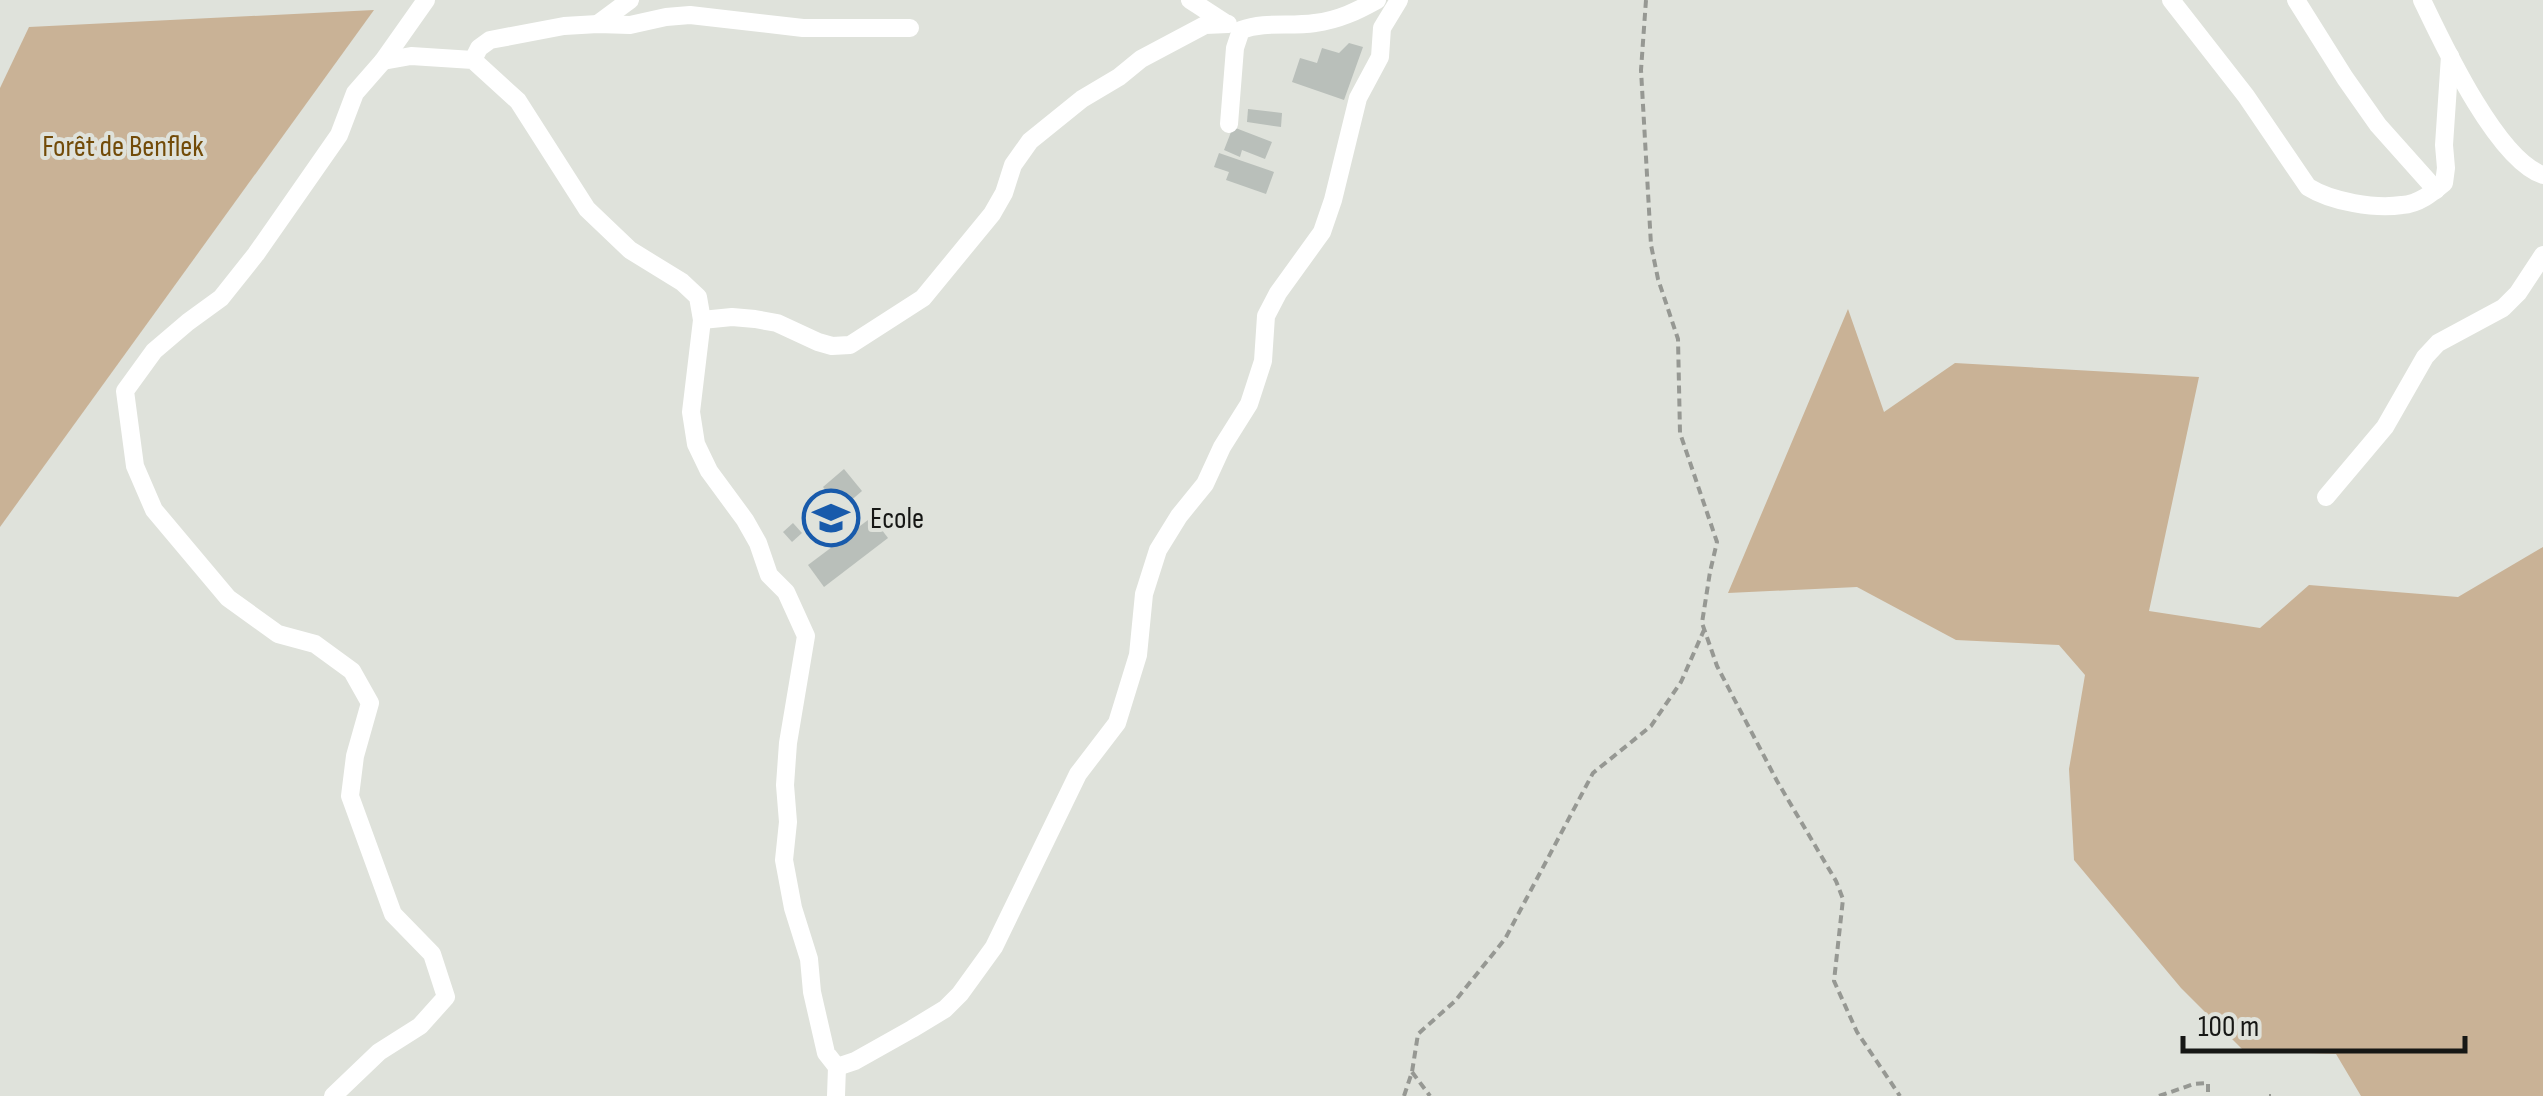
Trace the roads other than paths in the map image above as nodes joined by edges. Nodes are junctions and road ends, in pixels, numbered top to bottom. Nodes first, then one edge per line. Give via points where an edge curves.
1 (426, 0) edge
2 (630, 0) edge
3 (1190, 0) edge
4 (1377, 0) edge
5 (1399, 0) edge
6 (2172, 0) edge
7 (2296, 0) edge
8 (2422, 0) edge
9 (598, 24) junction
10 (1234, 27) junction
11 (910, 28) dead end
12 (2450, 56) junction
13 (473, 60) junction
14 (383, 61) junction
15 (1228, 124) dead end
16 (2540, 168) edge
17 (2436, 190) junction
18 (2543, 255) edge
19 (702, 320) junction
20 (2326, 497) dead end
21 (837, 1066) junction
22 (333, 1096) edge
23 (836, 1096) edge

1 - 14 street
2 - 9 street
3 - 10 street
4 - 10 street via 1316,23
5 - 21 street via 1358,98 1322,232 1266,316 1249,404 1158,550 1117,724 1078,774 994,947 960,994 912,1030
6 - 17 street via 2308,188 2348,203 2404,206
7 - 17 street via 2378,125
8 - 12 street
9 - 11 street via 690,15 803,28
9 - 13 street via 490,40
10 - 15 street
10 - 19 street via 1205,25 1141,59 1030,141 992,214 924,298 850,345 832,346 755,318
12 - 16 street via 2516,158
12 - 17 street via 2446,168
13 - 14 street
13 - 19 street via 518,100 588,209 630,250 698,297
14 - 22 street via 355,93 339,135 256,254 221,298 154,351 125,391 135,466 154,510 228,598 278,634 314,644 352,670 370,703 350,796 393,914 432,954 446,997
18 - 20 street via 2503,308 2425,357 2385,427
19 - 21 street via 691,412 696,444 746,520 806,636 788,743 784,860 826,1053
21 - 23 street

